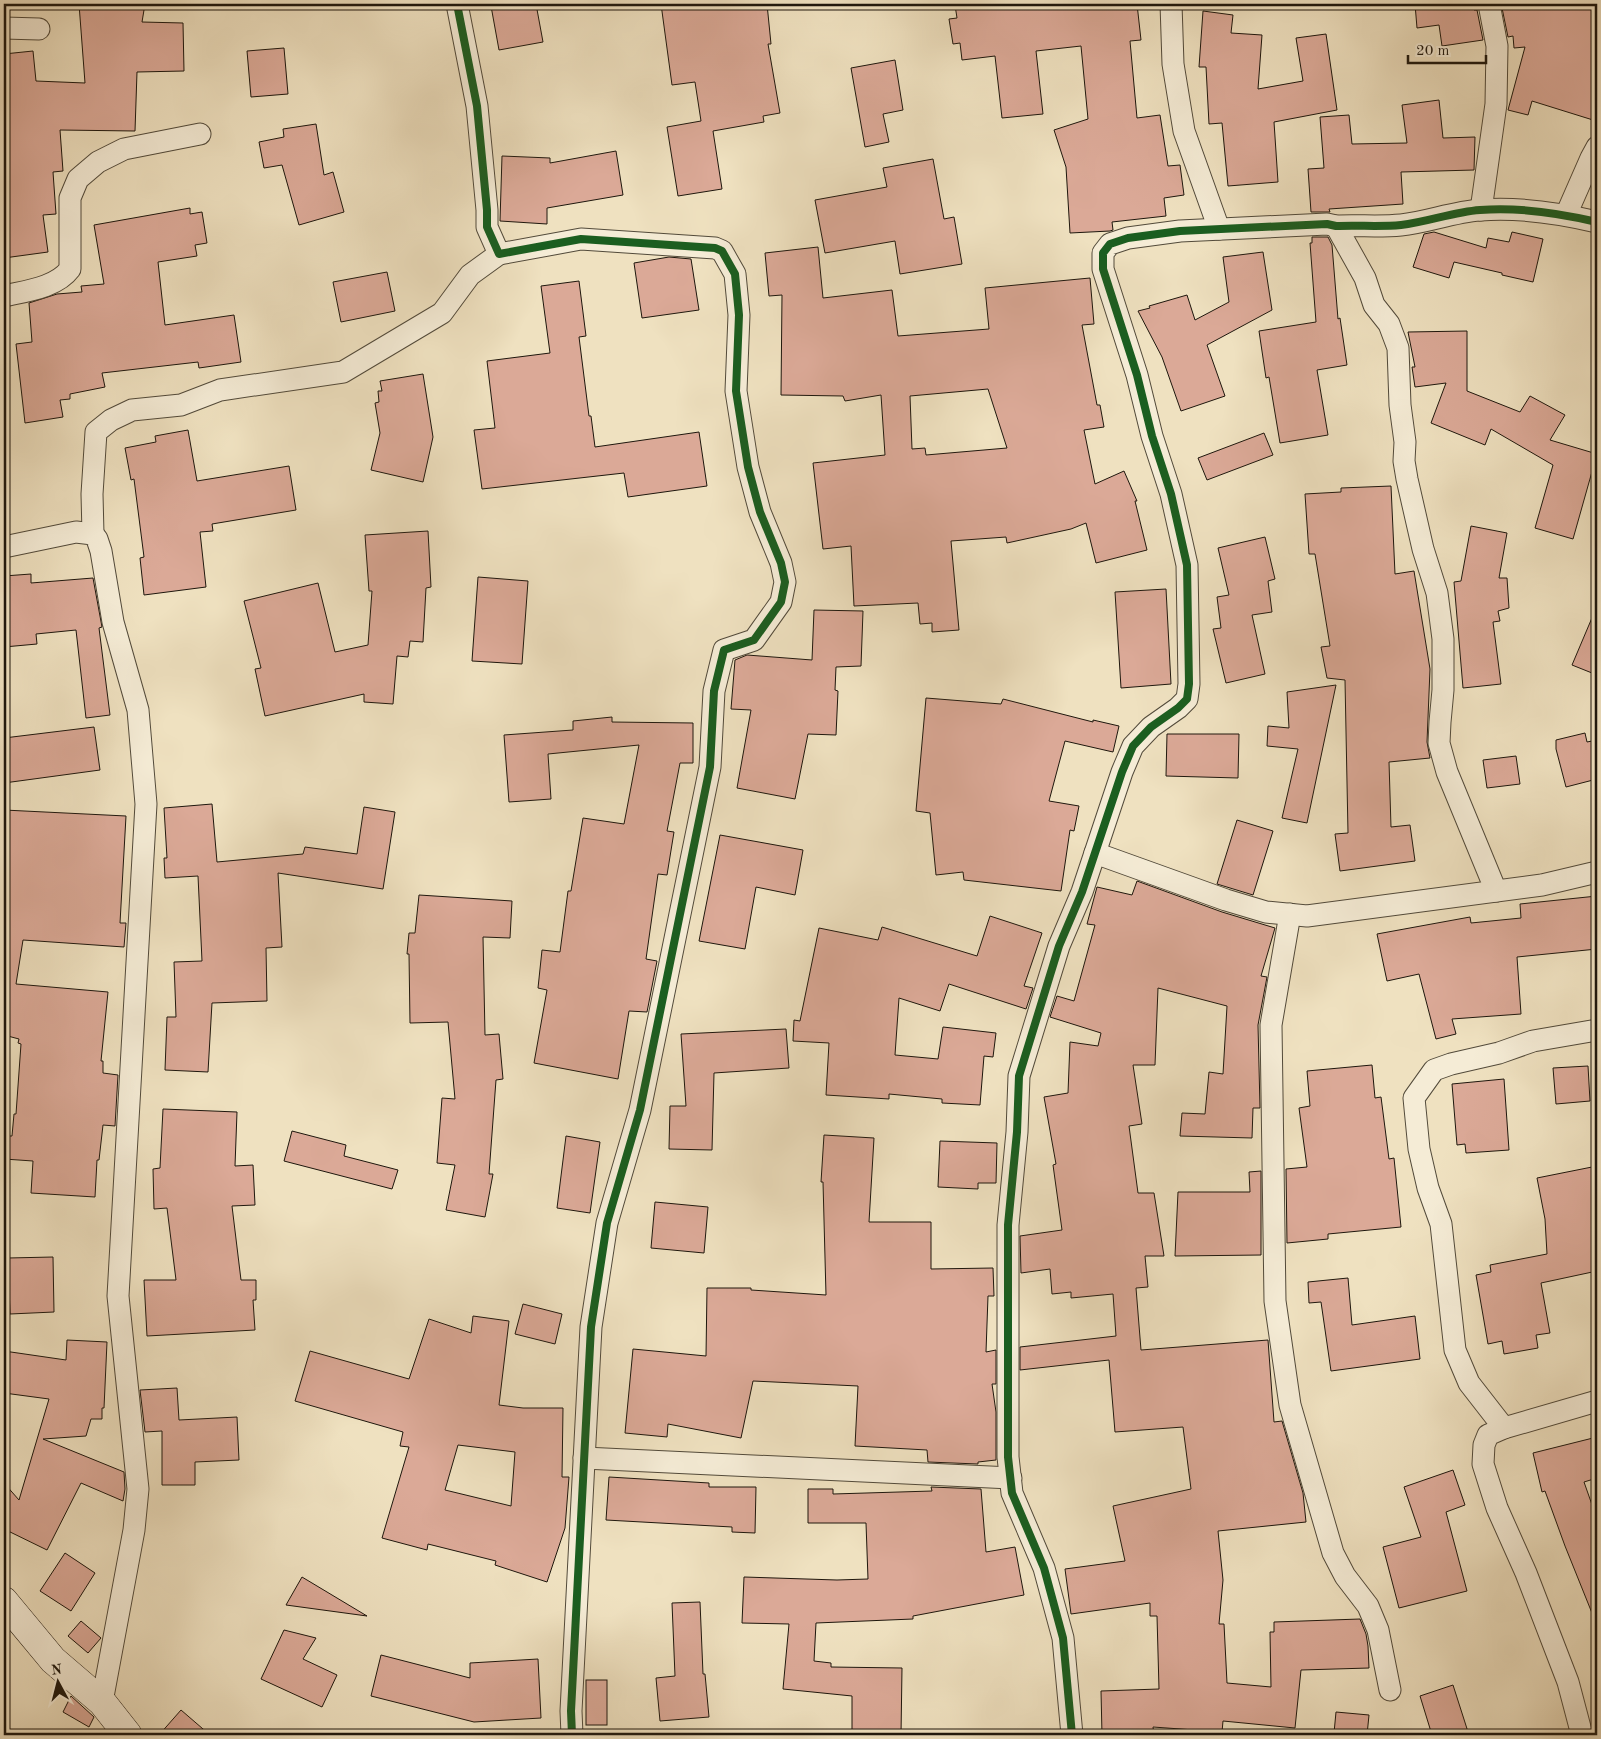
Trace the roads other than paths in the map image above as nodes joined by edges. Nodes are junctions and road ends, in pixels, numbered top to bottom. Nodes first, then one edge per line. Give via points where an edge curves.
1 (458, 4) edge
2 (1171, 4) edge
3 (1489, 4) edge
4 (4, 28) edge
5 (39, 29) dead end
6 (200, 134) dead end
7 (1597, 147) edge
8 (1481, 210) junction
9 (1566, 215) junction
10 (1597, 222) edge
11 (1336, 226) junction
12 (1219, 229) junction
13 (499, 254) junction
14 (4, 296) edge
15 (92, 534) junction
16 (4, 547) edge
17 (1095, 853) junction
18 (1597, 872) edge
19 (1496, 891) junction
20 (1290, 914) junction
21 (1597, 1030) edge
22 (1597, 1401) edge
23 (1504, 1428) junction
24 (584, 1458) junction
25 (1011, 1478) junction
26 (4, 1601) edge
27 (1390, 1690) dead end
28 (102, 1702) junction
29 (128, 1735) edge
30 (572, 1735) edge
31 (1072, 1735) edge
32 (1582, 1735) edge

1 - 13 street via 477,106 487,228
2 - 12 street via 1173,64 1184,131
3 - 8 street via 1497,46 1496,104
4 - 5 street
6 - 14 street via 124,149 98,162 78,179 70,198 70,269 66,275 43,286
7 - 9 street
8 - 9 street
8 - 11 street via 1402,225
9 - 10 street
11 - 12 street
11 - 19 street via 1366,278 1374,305 1389,324 1398,348 1406,478 1437,593 1443,639 1440,743 1447,772
12 - 17 street via 1128,238 1110,244 1103,253 1102,269 1137,375 1171,494 1187,565 1189,684 1187,699 1150,726 1133,746
13 - 15 street via 470,275 442,313 344,372 220,390 181,405 132,410 111,420 96,432
13 - 24 street via 581,239 722,251 735,274 739,315 736,391 748,467 785,582 782,602 754,640 724,650 714,690 710,767 640,1110 607,1223 591,1327
15 - 16 street via 76,532
15 - 28 street via 101,551 113,622 138,710 146,804 118,1296 138,1489 134,1530
17 - 20 street via 1226,900 1266,912
17 - 25 street via 1059,946 1019,1076 1008,1226 1008,1457
18 - 19 street via 1542,885
19 - 20 street via 1307,916
20 - 27 street via 1270,1025 1275,1301 1290,1405 1330,1543 1345,1576 1368,1606 1378,1630
21 - 23 street via 1532,1042 1434,1070 1414,1098 1419,1149 1441,1224 1455,1350 1468,1383
22 - 23 street
23 - 32 street via 1488,1435 1483,1464 1497,1508 1568,1682
24 - 25 street
24 - 30 street
25 - 31 street via 1012,1493 1044,1568 1063,1638
26 - 28 street via 53,1660
28 - 29 street

